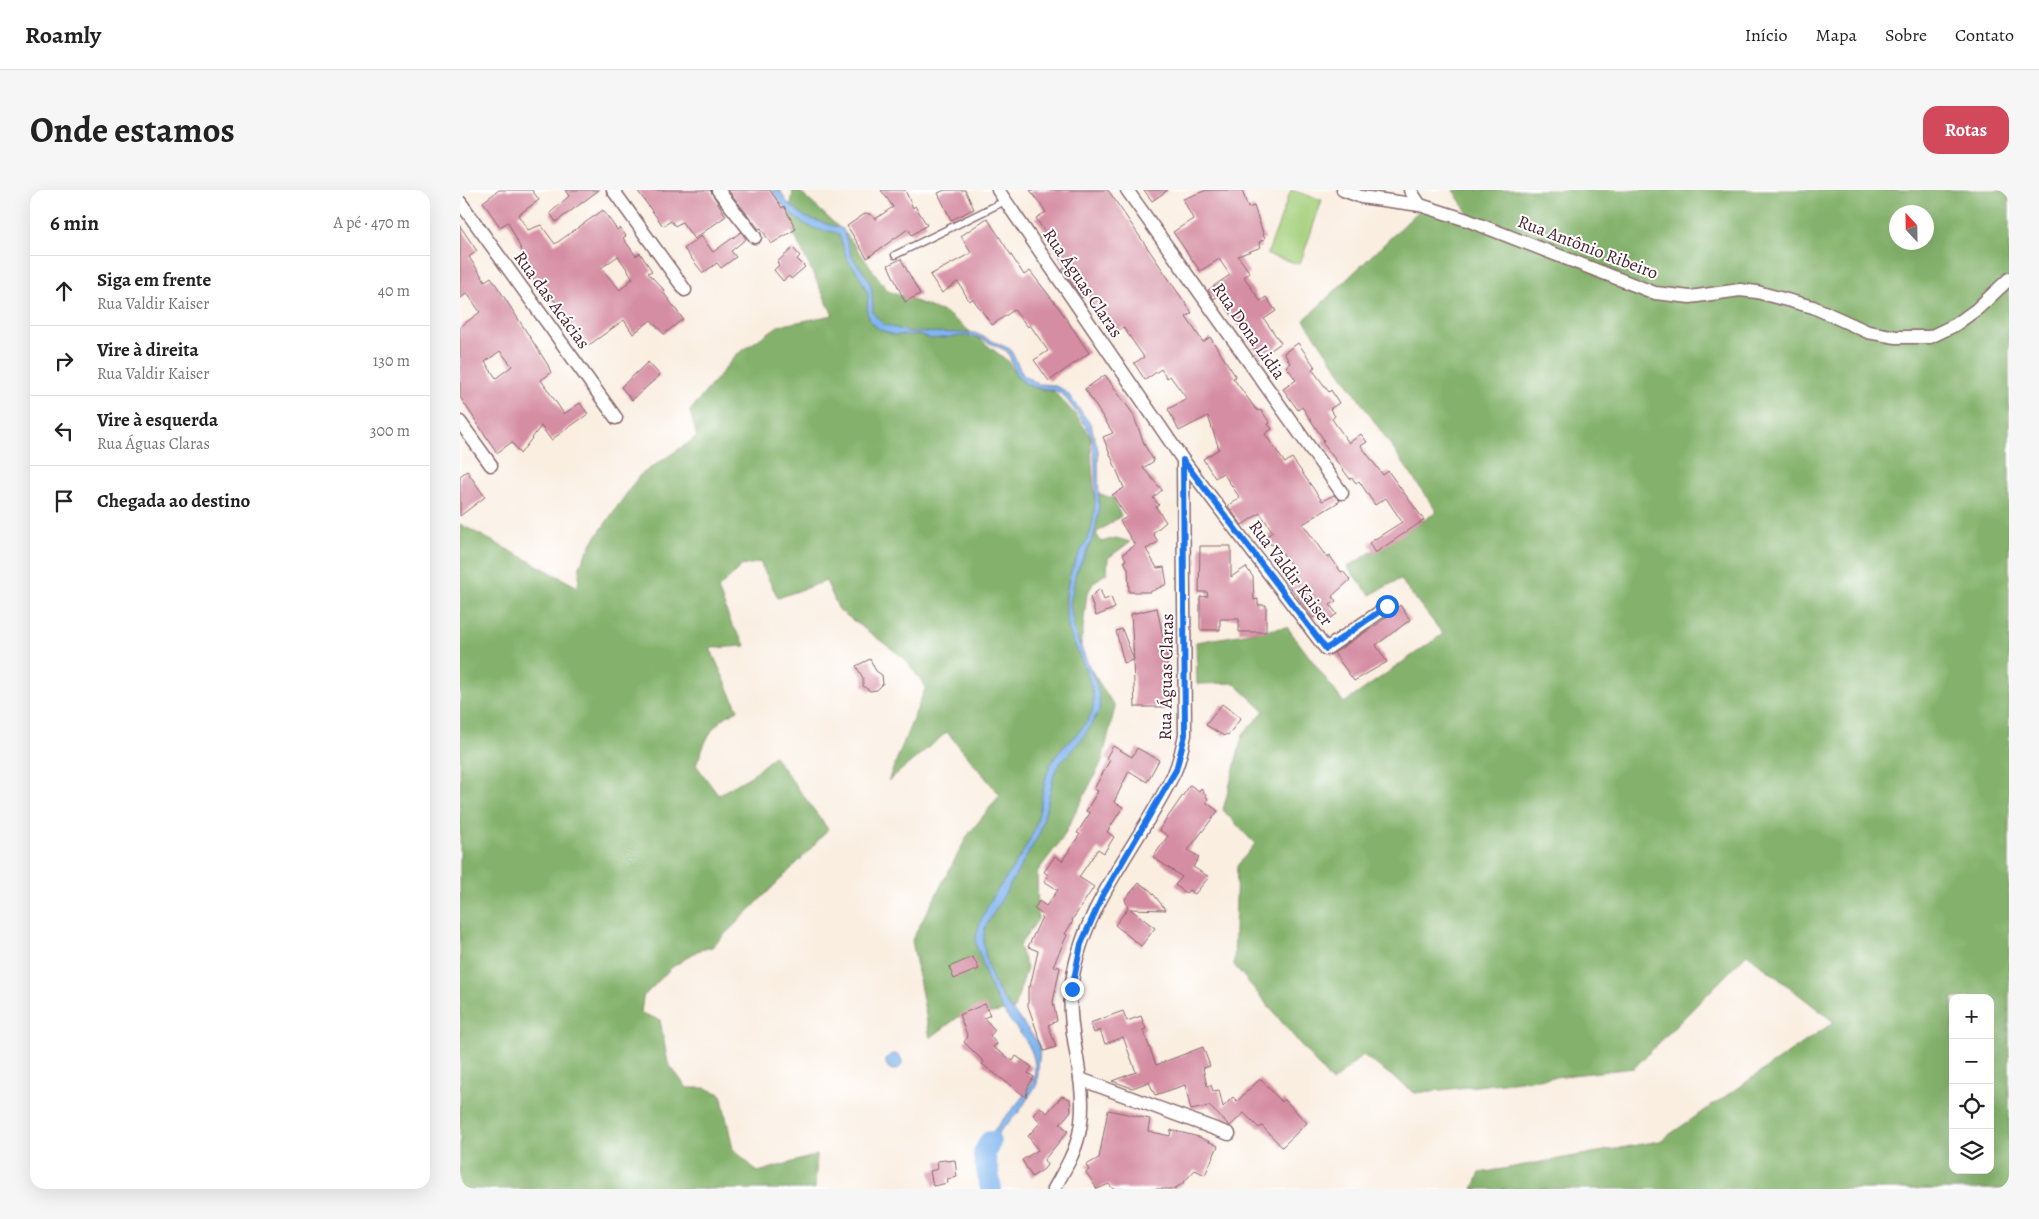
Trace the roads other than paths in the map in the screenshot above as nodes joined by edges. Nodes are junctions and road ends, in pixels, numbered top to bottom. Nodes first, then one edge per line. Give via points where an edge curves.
1 (613, 190) edge
2 (718, 190) edge
3 (998, 190) edge
4 (1127, 190) edge
5 (1343, 190) edge
6 (1410, 190) edge
7 (1005, 201) junction
8 (460, 202) edge
9 (1420, 205) junction
10 (755, 237) dead end
11 (895, 255) dead end
12 (2009, 279) edge
13 (686, 290) dead end
14 (616, 418) dead end
15 (460, 422) edge
16 (1183, 460) junction
17 (491, 465) dead end
18 (1342, 493) dead end
19 (1387, 606) dead end
20 (1080, 1078) junction
21 (1229, 1134) dead end
22 (1061, 1176) junction
23 (1054, 1189) edge
24 (1067, 1189) edge

1 - 13 street
2 - 10 street
3 - 7 street, Rua Águas Claras
4 - 18 street, Rua Dona Lidia
5 - 9 street, Rua Antônio Ribeiro via 1361,197
6 - 9 street
7 - 11 lane
7 - 16 street, Rua Águas Claras
8 - 14 street, Rua das Acácias
9 - 12 street, Rua Antônio Ribeiro via 1655,293 1690,297 1740,290 1757,292 1813,307 1868,332 1896,337 1930,337 1954,325
15 - 17 street
16 - 19 street, Rua Valdir Kaiser via 1326,649
16 - 20 street, Rua Águas Claras via 1185,735 1176,770 1102,897 1081,944 1072,989 1072,1023
20 - 21 street
20 - 22 street, Rua Águas Claras via 1082,1114 1079,1133
22 - 23 street, Rua Águas Claras
22 - 24 street

